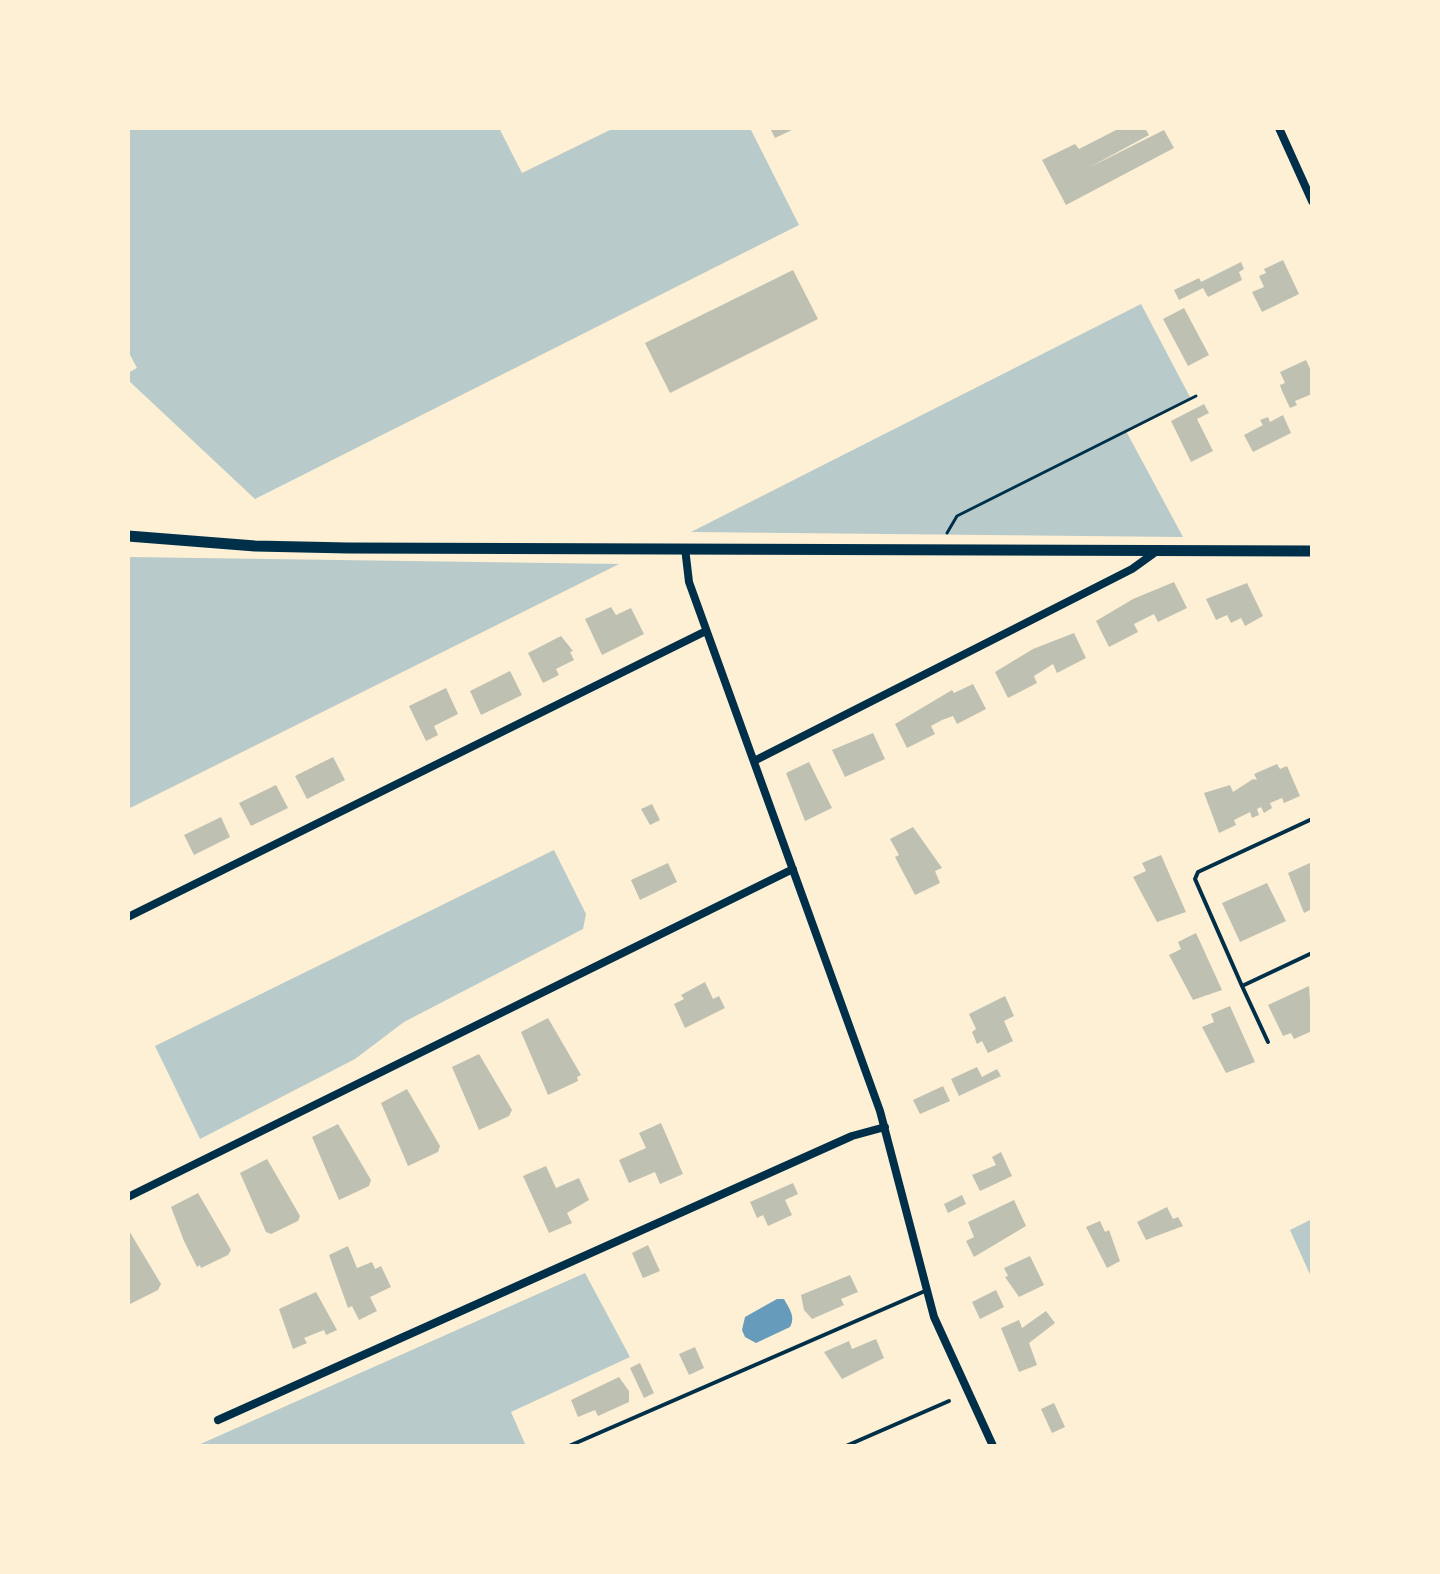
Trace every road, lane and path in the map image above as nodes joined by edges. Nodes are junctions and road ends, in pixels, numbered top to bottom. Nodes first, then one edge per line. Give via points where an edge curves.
1 (1279, 128) edge
2 (1312, 201) edge
3 (1196, 396) dead end
4 (128, 536) edge
5 (685, 548) junction
6 (946, 549) junction
7 (1158, 550) junction
8 (1312, 551) edge
9 (706, 631) junction
10 (754, 761) junction
11 (1312, 819) edge
12 (793, 869) junction
13 (128, 917) edge
14 (1312, 953) edge
15 (1242, 986) junction
16 (1268, 1042) dead end
17 (885, 1127) junction
18 (128, 1197) edge
19 (925, 1291) junction
20 (949, 1401) dead end
21 (218, 1420) dead end
22 (569, 1446) edge
23 (846, 1446) edge
24 (993, 1446) edge

1 - 2 street
3 - 6 path via 957,516 945,535
4 - 5 street via 333,548
5 - 6 street
5 - 9 street via 689,582
6 - 7 street
7 - 8 street
7 - 10 street via 1132,569
9 - 10 street
9 - 13 street
10 - 12 street
11 - 15 lane via 1198,872 1195,879
12 - 17 street
12 - 18 street
14 - 15 lane
15 - 16 lane
17 - 19 street
17 - 21 street via 852,1136
19 - 22 lane
19 - 24 street
20 - 23 lane

